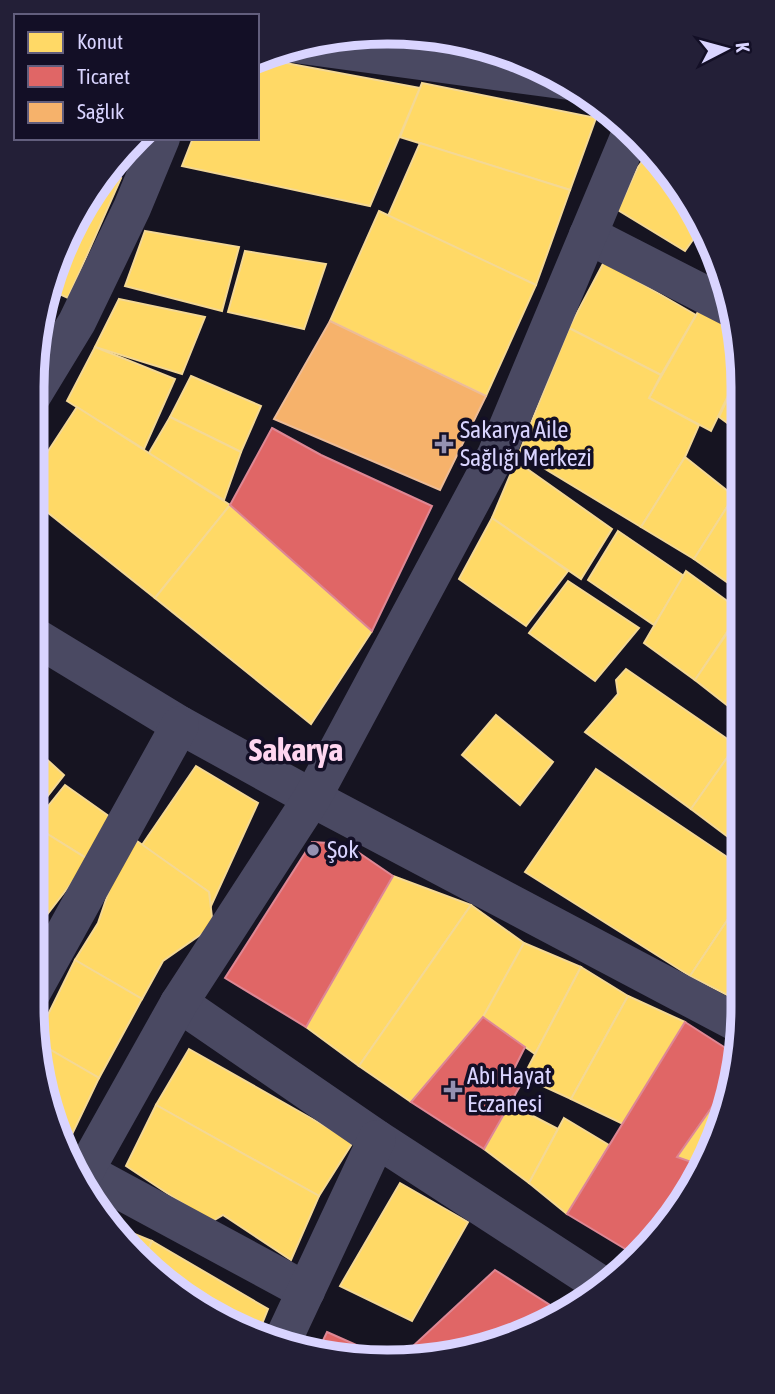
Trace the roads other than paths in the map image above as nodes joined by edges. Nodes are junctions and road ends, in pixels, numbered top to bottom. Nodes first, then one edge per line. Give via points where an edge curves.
1 (330, 49) edge
2 (533, 76) edge
3 (160, 140) edge
4 (627, 141) edge
5 (588, 235) junction
6 (721, 303) edge
7 (44, 376) edge
8 (44, 642) edge
9 (180, 725) junction
10 (312, 798) junction
11 (44, 970) edge
12 (179, 1003) junction
13 (731, 1021) edge
14 (377, 1139) junction
15 (85, 1169) edge
16 (90, 1178) edge
17 (595, 1281) edge
18 (306, 1290) junction
19 (285, 1335) edge

1 - 2 street
3 - 7 street via 77,322
4 - 5 street
5 - 6 street
5 - 10 street via 496,455
8 - 9 street
9 - 10 street
9 - 11 street
10 - 12 street
10 - 13 street
12 - 14 street
12 - 15 street
14 - 17 street
14 - 18 street
16 - 18 street
18 - 19 street

